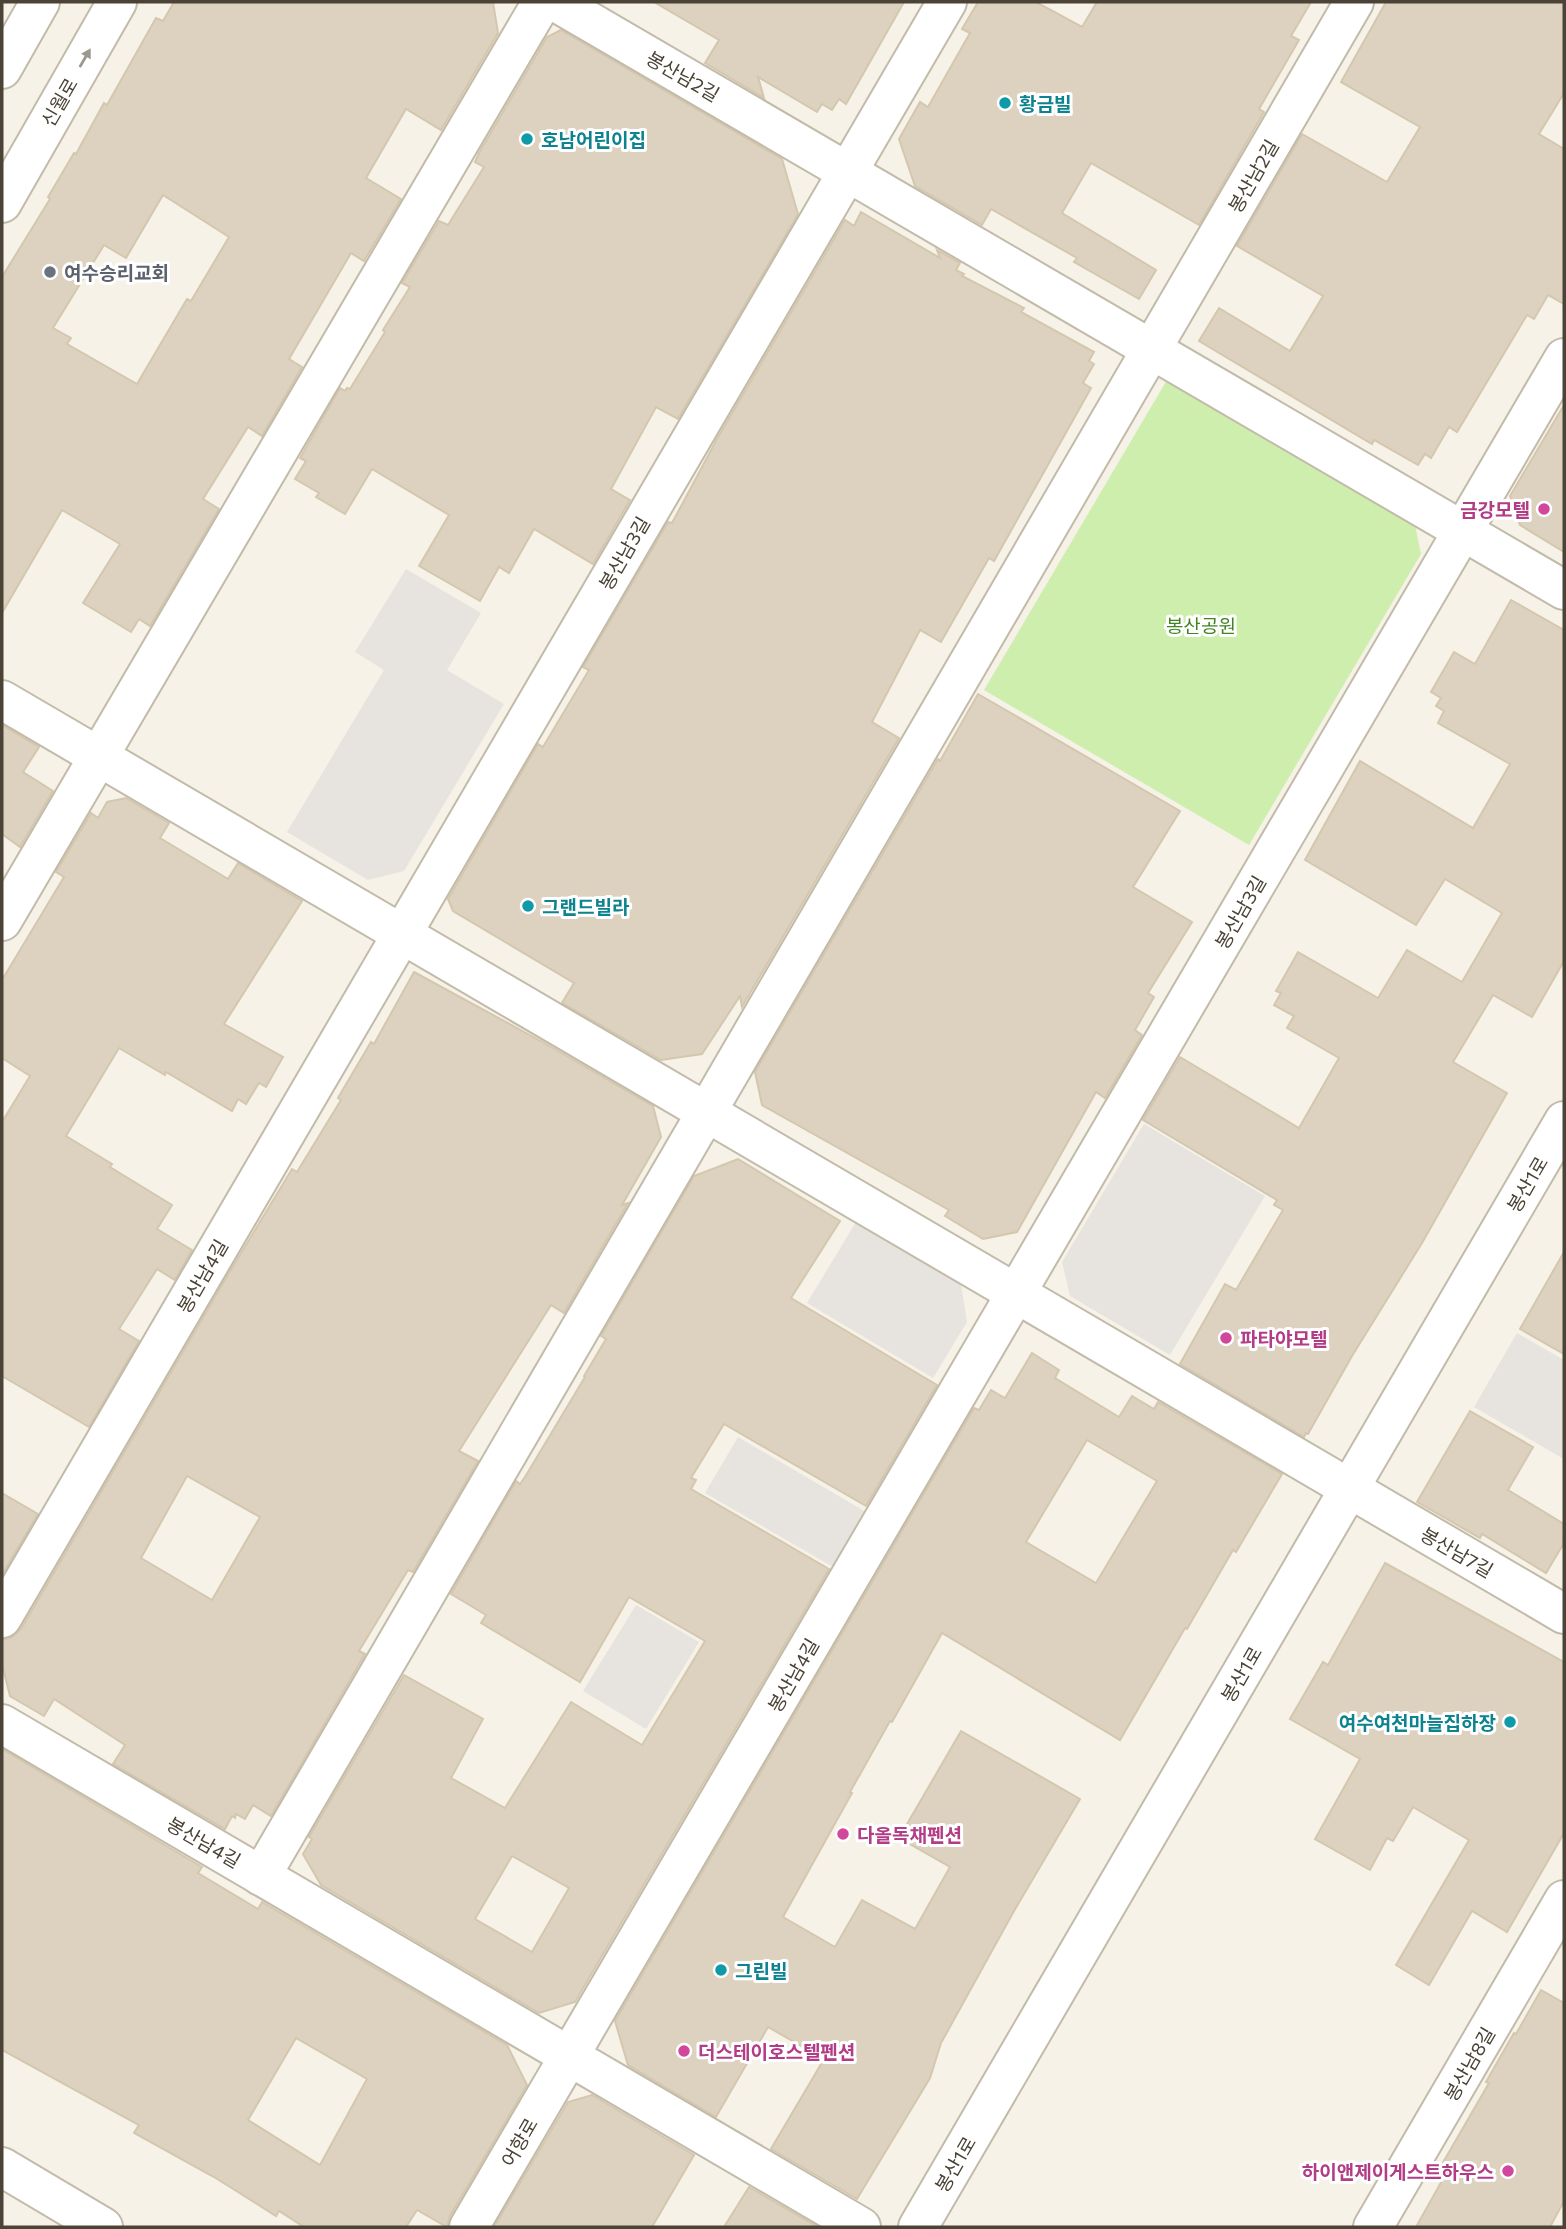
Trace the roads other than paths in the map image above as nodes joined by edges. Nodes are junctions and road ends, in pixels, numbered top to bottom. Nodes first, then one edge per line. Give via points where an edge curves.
1 (40, 2) edge
2 (117, 2) edge
3 (542, 2) edge
4 (556, 2) edge
5 (947, 2) edge
6 (1354, 2) edge
7 (2, 69) edge
8 (847, 172) junction
9 (2, 202) edge
10 (1152, 349) junction
11 (1564, 358) edge
12 (1463, 530) junction
13 (1564, 590) edge
14 (2, 700) edge
15 (99, 757) junction
16 (2, 921) edge
17 (401, 934) junction
18 (706, 1112) junction
19 (1564, 1121) edge
20 (1016, 1293) junction
21 (1349, 1489) junction
22 (1564, 1614) edge
23 (2, 1618) edge
24 (2, 1724) edge
25 (261, 1876) junction
26 (1564, 1900) edge
27 (569, 2056) junction
28 (2, 2167) edge
29 (103, 2227) edge
30 (469, 2227) edge
31 (860, 2227) edge
32 (918, 2227) edge
33 (1373, 2227) edge

1 - 7 street
9 -> 2 street, 신월로
3 - 15 street
4 - 8 street, 봉산남2길
5 - 8 street
6 - 10 street, 봉산남2길
8 - 10 street, 봉산남2길
8 - 17 street, 봉산남3길
10 - 12 street, 봉산남2길
10 - 18 street
11 - 12 street
12 - 13 street, 봉산남2길
12 - 20 street, 봉산남3길
14 - 15 street
15 - 16 street
15 - 17 street
17 - 18 street
17 - 23 street, 봉산남4길
18 - 20 street
18 - 25 street, 봉산남4길
19 - 21 street, 봉산1로
20 - 21 street
20 - 27 street, 봉산남4길
21 - 22 street, 봉산남7길
21 - 32 street, 봉산1로
24 - 25 street, 봉산남4길
25 - 27 street, 봉산남4길
26 - 33 street, 봉산남8길
27 - 30 street, 어항로
27 - 31 street, 봉산남4길
28 - 29 street

